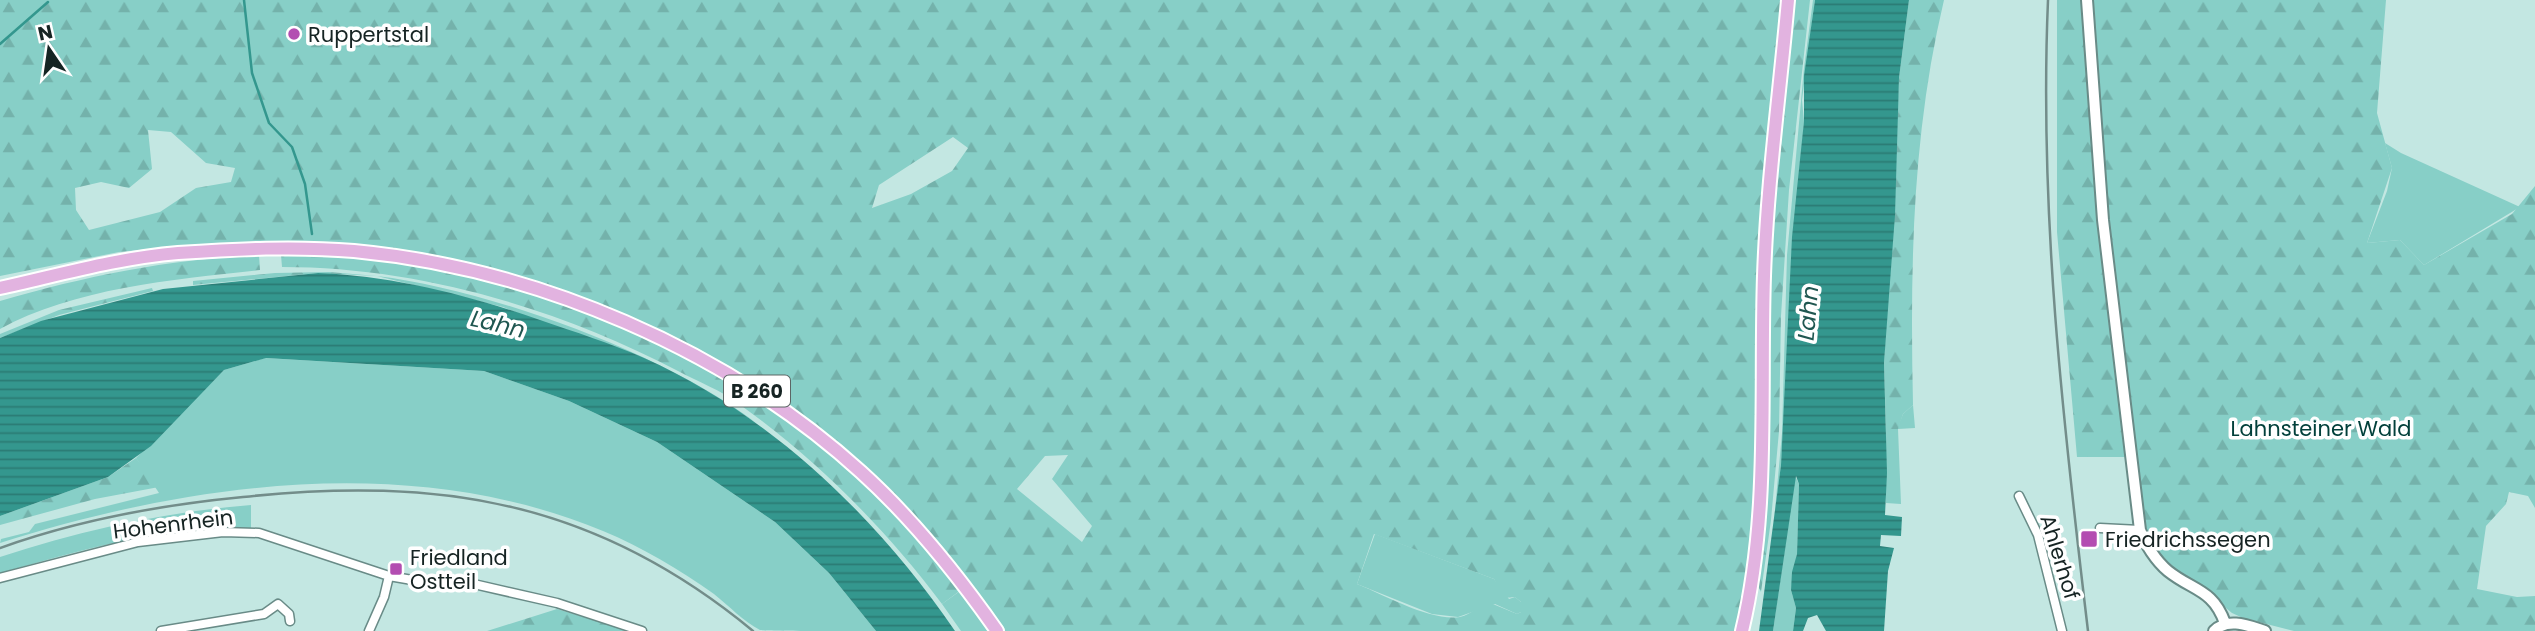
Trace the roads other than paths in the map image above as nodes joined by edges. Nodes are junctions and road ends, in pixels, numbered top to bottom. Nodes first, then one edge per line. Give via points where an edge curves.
1 (1788, 0) edge
2 (2087, 0) edge
3 (0, 288) edge
4 (2019, 496) dead end
5 (2100, 528) dead end
6 (2140, 530) junction
7 (389, 576) junction
8 (0, 578) edge
9 (290, 621) dead end
10 (2225, 624) junction
11 (161, 631) edge
12 (369, 631) edge
13 (642, 631) edge
14 (997, 631) edge
15 (1742, 631) edge
16 (2062, 631) edge
17 (2214, 631) edge
18 (2265, 631) edge

1 - 15 main road via 1764,272 1761,490
2 - 6 street via 2103,220
3 - 14 main road, B 260 via 174,254 309,249 441,265 581,306 702,359 821,438 932,545
4 - 16 street, Ahlerhof via 2038,535
5 - 6 street
6 - 10 street via 2169,572 2213,600
7 - 8 street, Hohenrhein via 283,538 223,533 138,542
7 - 12 street
7 - 13 street, Hohenrhein via 465,582 557,603
9 - 11 street via 278,604 264,614
10 - 17 street
10 - 18 street

